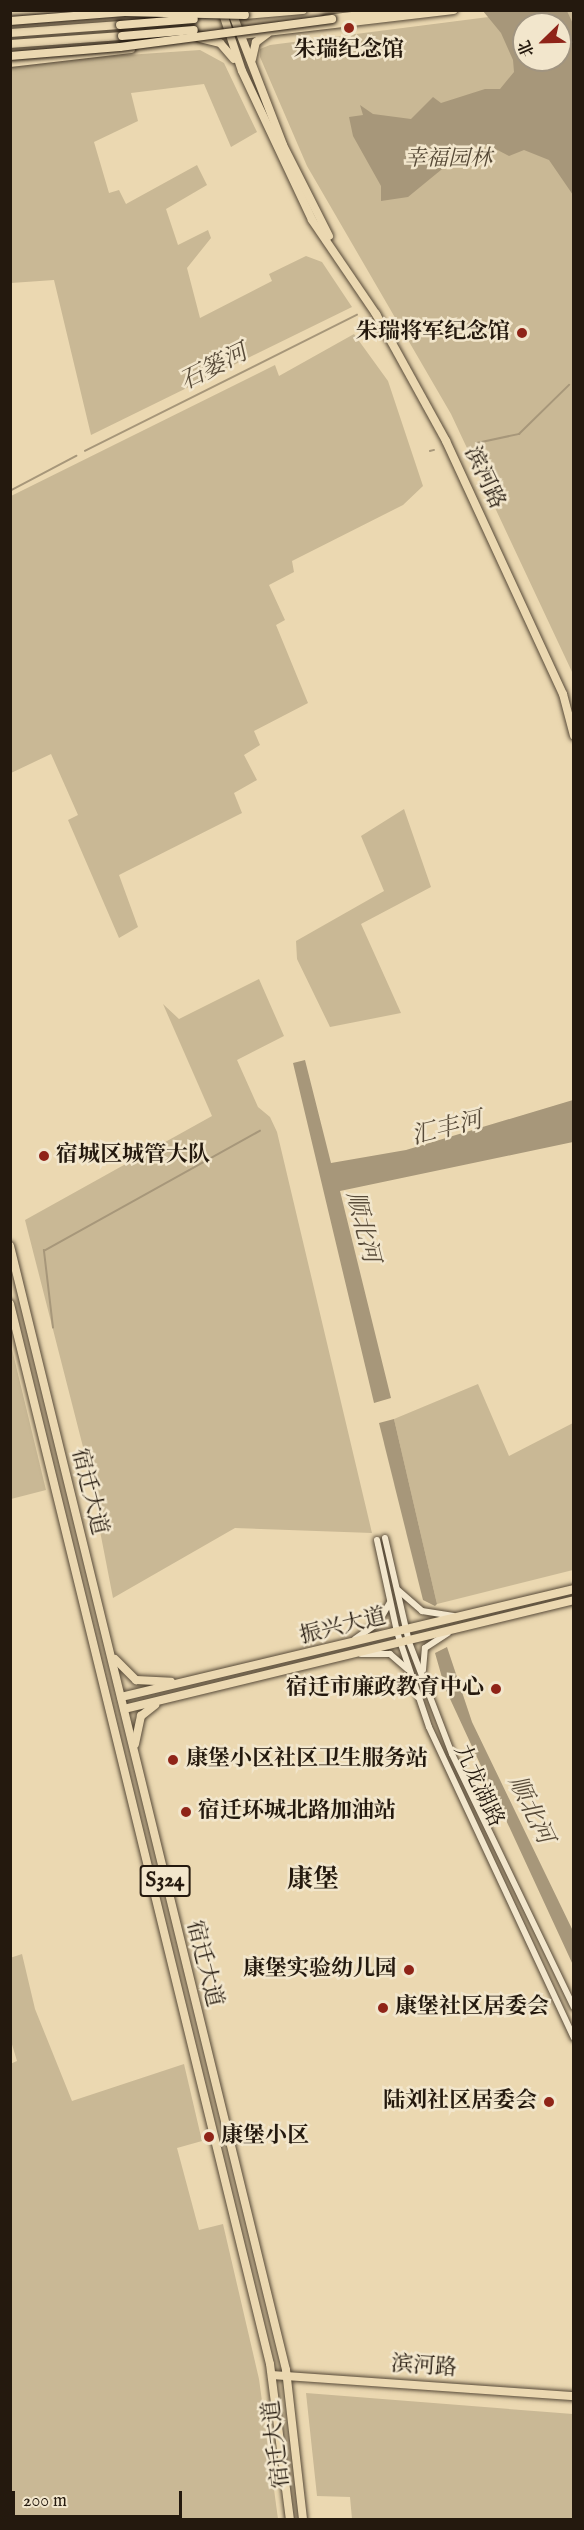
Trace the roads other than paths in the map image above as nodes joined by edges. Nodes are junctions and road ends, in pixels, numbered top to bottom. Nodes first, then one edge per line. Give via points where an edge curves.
1 (84, 10) edge
2 (135, 10) edge
3 (303, 10) edge
4 (403, 10) edge
5 (454, 10) edge
6 (189, 11) edge
7 (221, 11) edge
8 (231, 11) edge
9 (245, 13) edge
10 (10, 15) edge
11 (332, 19) junction
12 (10, 21) edge
13 (270, 32) junction
14 (10, 33) edge
15 (240, 35) junction
16 (230, 36) junction
17 (196, 38) junction
18 (10, 44) edge
19 (10, 56) edge
20 (10, 63) edge
21 (242, 71) junction
22 (284, 148) junction
23 (335, 248) junction
24 (573, 736) edge
25 (10, 1246) edge
26 (10, 1304) edge
27 (385, 1538) dead end
28 (377, 1540) dead end
29 (395, 1587) junction
30 (573, 1589) edge
31 (573, 1600) edge
32 (390, 1601) junction
33 (460, 1617) junction
34 (455, 1630) junction
35 (401, 1631) junction
36 (106, 1635) junction
37 (405, 1643) junction
38 (348, 1644) junction
39 (354, 1655) junction
40 (411, 1674) junction
41 (424, 1679) junction
42 (194, 1681) junction
43 (194, 1693) junction
44 (121, 1696) junction
45 (124, 1709) junction
46 (139, 1773) junction
47 (573, 2007) edge
48 (573, 2038) edge
49 (272, 2375) junction
50 (286, 2375) junction
51 (573, 2396) edge
52 (290, 2520) edge
53 (303, 2520) edge

1 - 10 main road
2 - 6 main road
3 - 9 highway
4 - 11 highway
5 - 13 main road
6 - 7 main road
7 - 8 main road
7 - 16 main road, 滨河路
8 - 9 main road
8 - 15 main road, 滨河路
9 - 12 highway, bridge via 125,12
9 - 14 highway, bridge
11 - 18 highway, bridge
11 - 19 highway, bridge via 120,47
13 - 15 main road
13 - 22 main road via 256,42 252,58
15 - 16 main road
15 - 22 main road, 滨河路
16 - 17 main road
16 - 21 main road, 滨河路
17 - 20 main road via 95,56
17 - 21 main road via 224,45
21 - 23 main road, 滨河路 via 312,220
22 - 23 main road, 滨河路
23 - 24 main road, 滨河路 via 446,441 563,694
25 - 36 main road, 宿迁大道 / S324
26 - 49 main road, 宿迁大道 / S324
27 - 29 street, 九龙湖路
28 - 32 street, 九龙湖路
29 - 33 street via 422,1611
29 - 35 street, 九龙湖路
30 - 33 main road, 振兴大道
31 - 34 main road, 振兴大道
32 - 35 street, 九龙湖路
32 - 38 street via 378,1623
33 - 35 main road, 振兴大道
34 - 37 main road, 振兴大道
34 - 41 street via 425,1648
35 - 37 street, 九龙湖路
35 - 38 main road, 振兴大道
36 - 42 main road via 118,1666 136,1680
36 - 44 main road, 宿迁大道 / S324
37 - 39 main road, 振兴大道
37 - 40 street, 九龙湖路
37 - 41 street, 九龙湖路
38 - 42 main road, 振兴大道
39 - 40 street via 390,1654
39 - 43 main road, 振兴大道
40 - 48 street, 九龙湖路 via 429,1727
41 - 47 street, 九龙湖路 via 452,1754
42 - 44 main road, 振兴大道
43 - 45 main road, 振兴大道
43 - 46 main road via 156,1704 141,1716 135,1730
44 - 45 main road, 宿迁大道 / S324
45 - 46 main road, 宿迁大道 / S324
46 - 50 main road, 宿迁大道 / S324
49 - 50 main road, 滨河路
49 - 52 main road, 宿迁大道 / S324
50 - 51 main road, 滨河路
50 - 53 main road, 宿迁大道 / S324

